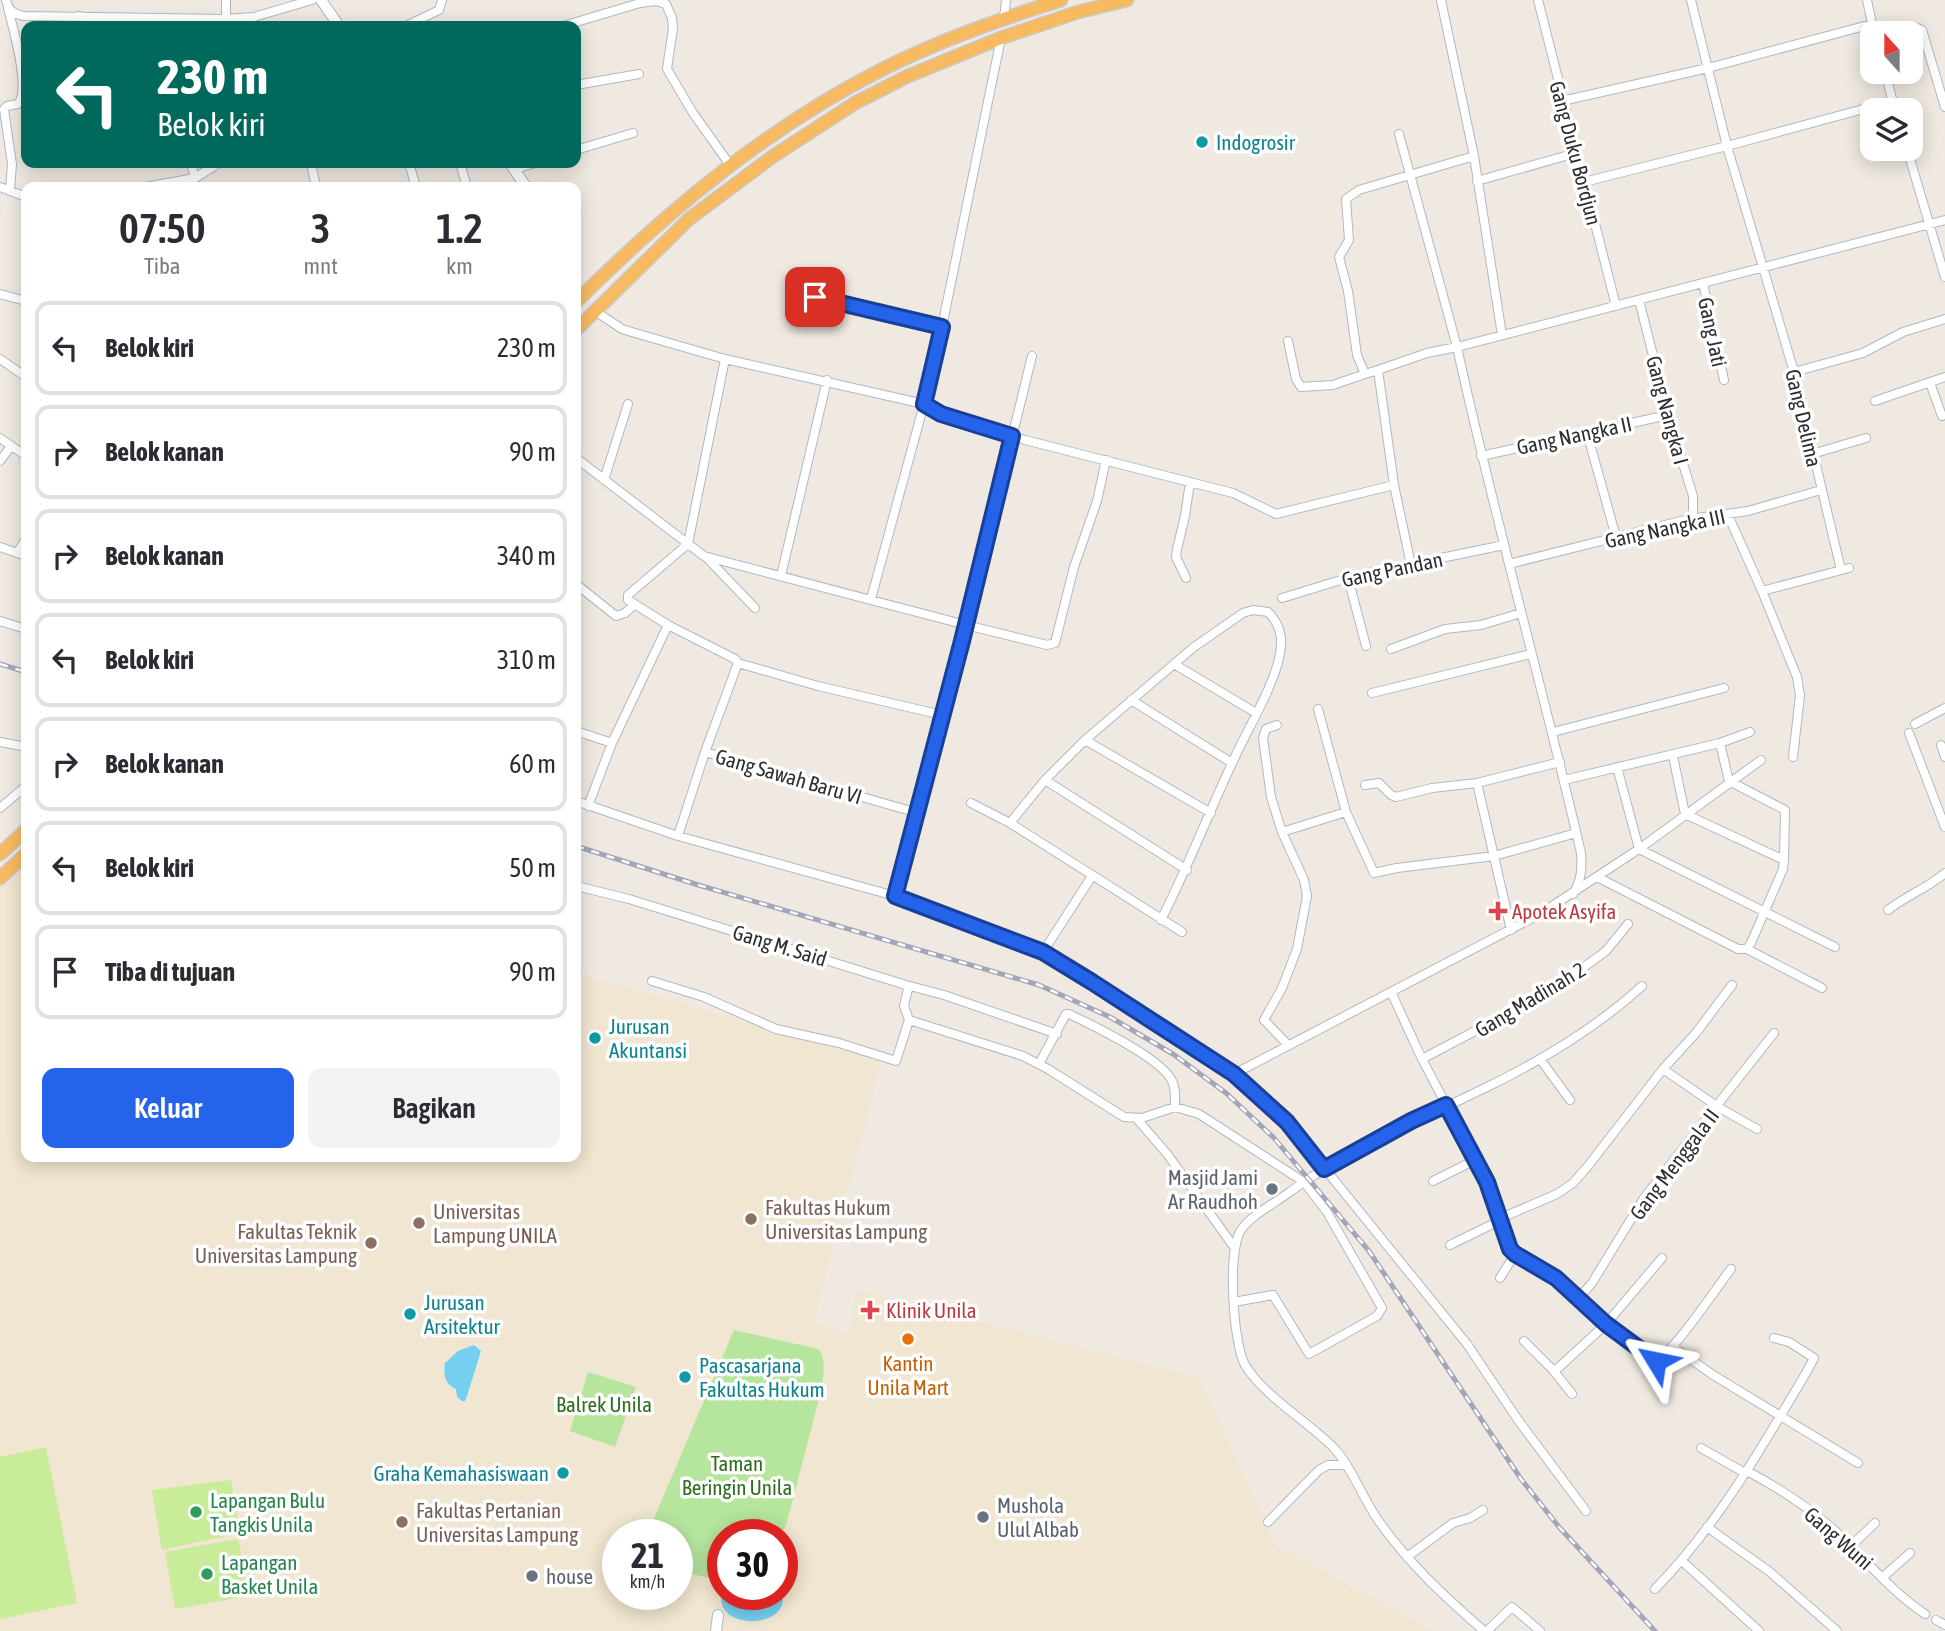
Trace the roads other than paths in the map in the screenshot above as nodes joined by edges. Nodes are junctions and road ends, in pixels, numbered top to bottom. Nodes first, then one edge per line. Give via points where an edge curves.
1 (226, 0) edge
2 (312, 0) edge
3 (321, 0) edge
4 (442, 0) edge
5 (1006, 0) edge
6 (1061, 0) edge
7 (1127, 0) edge
8 (1440, 0) edge
9 (1538, 0) edge
10 (1691, 0) edge
11 (1867, 0) edge
12 (7, 4) edge
13 (79, 16) junction
14 (1004, 18) junction
15 (226, 19) junction
16 (80, 21) edge
17 (142, 21) edge
18 (178, 21) edge
19 (336, 21) edge
20 (416, 21) edge
21 (580, 21) edge
22 (1871, 21) edge
23 (1860, 27) edge
24 (1923, 33) edge
25 (1001, 38) junction
26 (1708, 68) junction
27 (21, 73) edge
28 (639, 74) dead end
29 (581, 84) edge
30 (21, 100) edge
31 (1562, 101) junction
32 (1945, 107) edge
33 (1860, 114) edge
34 (633, 133) dead end
35 (1399, 134) dead end
36 (1727, 146) junction
37 (581, 149) edge
38 (751, 150) junction
39 (1576, 153) junction
40 (1474, 156) junction
41 (1910, 161) edge
42 (730, 165) junction
43 (761, 165) junction
44 (192, 168) edge
45 (211, 168) edge
46 (1408, 175) junction
47 (195, 178) junction
48 (1477, 181) junction
49 (183, 182) edge
50 (1584, 182) junction
51 (0, 187) edge
52 (10, 190) junction
53 (21, 195) edge
54 (1945, 220) edge
55 (1929, 225) junction
56 (1764, 267) junction
57 (1945, 277) edge
58 (1703, 283) junction
59 (790, 291) dead end
60 (581, 293) edge
61 (0, 295) edge
62 (21, 300) edge
63 (1639, 300) junction
64 (1616, 306) junction
65 (595, 311) junction
66 (1945, 319) edge
67 (581, 325) edge
68 (942, 327) junction
69 (1502, 335) junction
70 (1288, 341) dead end
71 (1457, 347) junction
72 (1032, 356) dead end
73 (0, 359) edge
74 (725, 359) junction
75 (1378, 370) junction
76 (1794, 372) junction
77 (1365, 373) junction
78 (21, 374) edge
79 (1945, 377) edge
80 (827, 380) junction
81 (1724, 380) dead end
82 (1930, 383) junction
83 (1875, 401) dead end
84 (628, 404) dead end
85 (924, 404) junction
86 (1668, 415) junction
87 (1942, 416) dead end
88 (1587, 433) junction
89 (1012, 436) junction
90 (1866, 438) dead end
91 (0, 439) edge
92 (11, 446) junction
93 (21, 453) edge
94 (1812, 454) junction
95 (1481, 456) junction
96 (1106, 460) junction
97 (0, 461) edge
98 (581, 462) edge
99 (604, 480) junction
100 (1190, 482) junction
101 (1394, 485) junction
102 (1821, 490) junction
103 (1728, 515) junction
104 (1689, 519) junction
105 (1616, 537) junction
106 (688, 544) junction
107 (1504, 545) junction
108 (0, 547) edge
109 (21, 554) edge
110 (704, 556) junction
111 (1509, 564) junction
112 (1411, 565) junction
113 (781, 576) junction
114 (1186, 578) dead end
115 (1348, 578) junction
116 (581, 588) edge
117 (1762, 591) junction
118 (1282, 598) dead end
119 (872, 599) junction
120 (634, 604) junction
121 (755, 608) dead end
122 (1521, 613) junction
123 (0, 621) edge
124 (668, 625) junction
125 (966, 625) junction
126 (21, 627) edge
127 (1366, 646) dead end
128 (1391, 649) dead end
129 (1531, 654) junction
130 (738, 663) junction
131 (1174, 664) junction
132 (1724, 688) dead end
133 (1371, 693) dead end
134 (1131, 700) junction
135 (1945, 708) edge
136 (1318, 709) dead end
137 (1256, 712) junction
138 (942, 715) junction
139 (1916, 724) dead end
140 (1277, 725) dead end
141 (1553, 732) junction
142 (1751, 732) dead end
143 (581, 733) edge
144 (1909, 733) dead end
145 (1085, 740) junction
146 (0, 742) edge
147 (612, 743) junction
148 (1720, 743) junction
149 (1941, 745) dead end
150 (21, 746) edge
151 (705, 752) junction
152 (1673, 755) junction
153 (1793, 757) dead end
154 (1945, 757) edge
155 (1761, 760) dead end
156 (1560, 762) junction
157 (1232, 763) junction
158 (1617, 767) junction
159 (1564, 779) junction
160 (1045, 780) junction
161 (1730, 781) junction
162 (1477, 783) junction
163 (1365, 785) dead end
164 (21, 790) edge
165 (581, 803) edge
166 (971, 803) dead end
167 (588, 806) junction
168 (0, 808) edge
169 (1346, 812) junction
170 (918, 813) junction
171 (1211, 813) junction
172 (1685, 814) junction
173 (1010, 823) junction
174 (1945, 827) edge
175 (1282, 832) junction
176 (1576, 832) junction
177 (21, 835) edge
178 (678, 836) junction
179 (1639, 849) junction
180 (0, 854) edge
181 (1494, 856) junction
182 (21, 859) edge
183 (1784, 860) junction
184 (1187, 870) junction
185 (1945, 873) edge
186 (1091, 876) junction
187 (1597, 877) junction
188 (0, 878) edge
189 (581, 887) edge
190 (1573, 894) junction
191 (895, 896) junction
192 (1888, 911) dead end
193 (1766, 912) junction
194 (1161, 920) junction
195 (1628, 923) dead end
196 (1511, 930) junction
197 (1182, 932) dead end
198 (1835, 947) dead end
199 (1746, 949) junction
200 (1043, 952) junction
201 (652, 981) dead end
202 (906, 985) junction
203 (1732, 985) dead end
204 (1642, 986) dead end
205 (1822, 988) dead end
206 (1391, 992) junction
207 (909, 1020) junction
208 (1774, 1033) dead end
209 (1057, 1034) junction
210 (1288, 1045) junction
211 (1422, 1059) junction
212 (1540, 1059) junction
213 (1039, 1064) junction
214 (1663, 1069) junction
215 (1234, 1074) junction
216 (1570, 1100) dead end
217 (1446, 1105) junction
218 (1175, 1107) junction
219 (1718, 1107) junction
220 (1137, 1119) junction
221 (1757, 1129) dead end
222 (1475, 1160) junction
223 (1324, 1169) junction
224 (1433, 1181) dead end
225 (1304, 1182) junction
226 (1501, 1219) junction
227 (1450, 1245) dead end
228 (1234, 1247) junction
229 (1515, 1254) junction
230 (1662, 1258) dead end
231 (1731, 1269) dead end
232 (1500, 1278) dead end
233 (1579, 1298) junction
234 (1234, 1303) junction
235 (1606, 1324) junction
236 (1774, 1338) dead end
237 (1524, 1341) dead end
238 (1672, 1346) junction
239 (1553, 1370) junction
240 (1572, 1394) dead end
241 (1780, 1417) junction
242 (1701, 1448) dead end
243 (1858, 1463) dead end
244 (1347, 1465) junction
245 (1746, 1472) junction
246 (1483, 1510) dead end
247 (1586, 1510) dead end
248 (1268, 1522) dead end
249 (1875, 1523) dead end
250 (1707, 1527) junction
251 (1851, 1546) junction
252 (1910, 1553) dead end
253 (1407, 1557) junction
254 (1682, 1561) junction
255 (1884, 1577) junction
256 (1655, 1589) dead end
257 (1925, 1614) dead end
258 (718, 1615) dead end
259 (1936, 1620) dead end
260 (1945, 1625) edge
261 (716, 1631) edge
262 (1485, 1631) edge
263 (1540, 1631) edge
264 (1759, 1631) edge
265 (1837, 1631) edge

1 - 15 street
2 - 15 street via 254,17
3 - 19 street
4 - 20 street via 439,10
5 - 14 street
6 - 14 highway
7 - 25 highway
8 - 40 street
9 - 31 street, Gang Duku Bordjun
10 - 26 street, Gang Delima
11 - 22 street
12 - 13 street via 13,14 23,16
12 - 27 street
13 - 16 street
13 - 17 street
14 - 38 highway via 881,70
15 - 18 street
21 - 42 street via 640,3 666,4 673,18 667,69
23 - 26 street
24 - 32 street
25 - 43 highway via 855,103
25 - 68 street
26 - 31 street
26 - 36 street, Gang Delima
28 - 29 street
30 - 52 street via 4,109 12,163
31 - 39 street, Gang Duku Bordjun
33 - 36 street
34 - 37 street
35 - 46 street
36 - 50 street
36 - 56 street, Gang Delima
38 - 42 highway
38 - 43 highway
39 - 48 street
39 - 50 street, Gang Duku Bordjun
40 - 46 street
40 - 48 street
41 - 55 street
42 - 60 highway
43 - 65 highway via 689,219
44 - 47 street
45 - 47 street
46 - 71 street
46 - 77 street via 1359,190 1345,201 1349,240 1339,260 1357,355
47 - 49 street
48 - 69 street
50 - 64 street, Gang Duku Bordjun
51 - 52 street
52 - 53 street
54 - 55 street
55 - 56 street
55 - 57 street
56 - 58 street
56 - 76 street, Gang Delima
58 - 63 street
58 - 81 street, Gang Jati
59 - 68 street
61 - 62 street
63 - 64 street
63 - 86 street, Gang Nangka I
64 - 69 street
65 - 67 highway
65 - 74 street via 622,328
66 - 76 street via 1903,332 1863,353
68 - 85 street
69 - 71 street
70 - 77 street via 1301,387 1333,385
71 - 75 street
71 - 95 street
72 - 89 street
73 - 78 street
74 - 80 street
74 - 106 street
75 - 77 street
75 - 101 street
76 - 94 street, Gang Delima
79 - 82 street
80 - 85 street
80 - 113 street
82 - 83 street
82 - 87 street
84 - 99 street
85 - 89 street via 941,414
85 - 119 street
86 - 88 street, Gang Nangka II
86 - 104 street, Gang Nangka I via 1693,496
88 - 95 street, Gang Nangka II
88 - 105 street
89 - 96 street
89 - 125 street
90 - 94 street
91 - 92 street
92 - 93 street
92 - 97 street
94 - 102 street, Gang Delima
95 - 107 street
96 - 100 street
96 - 125 street via 1055,643 1047,645
98 - 99 street
99 - 106 street
100 - 101 street via 1233,493 1276,514
100 - 114 street via 1177,549
101 - 112 street
102 - 103 street, Gang Nangka III
102 - 117 street, Gang Delima via 1845,569
103 - 104 street, Gang Nangka III
103 - 117 street
104 - 105 street, Gang Nangka III
105 - 111 street, Gang Nangka III
106 - 110 street
106 - 120 street via 628,595
107 - 111 street
107 - 112 street, Gang Pandan
108 - 109 street
110 - 113 street
110 - 121 street
111 - 122 street
112 - 115 street, Gang Pandan
113 - 119 street
115 - 118 street, Gang Pandan
115 - 127 street
116 - 120 street via 616,615
117 - 153 street via 1797,677 1800,695
119 - 125 street
120 - 124 street
122 - 128 street via 1481,625 1445,629
122 - 129 street
123 - 126 street
124 - 130 street
124 - 147 street
125 - 138 street
129 - 133 street
129 - 141 street
130 - 138 street
130 - 151 street
131 - 134 street
131 - 137 street
131 - 137 street via 1243,613 1268,612 1281,644 1272,679
132 - 141 street
134 - 145 street
134 - 157 street
135 - 139 street
136 - 169 street
137 - 157 street
138 - 170 street
140 - 175 street via 1266,729 1264,738 1271,797
141 - 156 street
142 - 148 street
143 - 147 street
144 - 174 street
145 - 160 street
145 - 171 street
146 - 150 street
147 - 167 street
148 - 152 street
148 - 161 street
149 - 154 street
151 - 170 street, Gang Sawah Baru VI
151 - 178 street, Gang Sawah Baru VI
152 - 158 street
152 - 172 street
155 - 161 street
156 - 159 street
156 - 162 street
157 - 171 street
158 - 159 street
158 - 179 street
159 - 176 street
160 - 173 street
160 - 184 street
161 - 172 street
161 - 183 street via 1785,810
162 - 163 street via 1396,797 1379,783
162 - 181 street
164 - 168 street
165 - 167 street
166 - 173 street
167 - 178 street
169 - 175 street
169 - 181 street via 1374,873
170 - 191 street
171 - 184 street
172 - 179 street
172 - 183 street
173 - 186 street
175 - 210 street via 1307,896 1297,949 1264,1020
176 - 181 street
176 - 190 street via 1583,872
177 - 180 highway
178 - 191 street
179 - 187 street
179 - 193 street
181 - 196 street
182 - 188 highway
183 - 193 street
184 - 194 street
185 - 192 street
186 - 194 street
186 - 200 street
187 - 190 street
187 - 199 street
189 - 202 street, Gang M. Said
190 - 196 street
191 - 200 street
193 - 198 street
193 - 199 street
194 - 197 street
195 - 211 street, Gang Madinah 2 via 1606,951 1551,991
196 - 206 street
199 - 205 street
200 - 215 street
201 - 207 street via 704,997 776,1029 896,1061
202 - 207 street via 904,1006
202 - 209 street, Gang M. Said
203 - 214 street
204 - 212 street
206 - 210 street
206 - 211 street
207 - 213 street
208 - 219 street, Gang Menggala II
209 - 213 street
209 - 218 street via 1069,1014 1116,1038 1170,1077
210 - 215 street
211 - 217 street
212 - 216 street
212 - 217 street
213 - 220 street via 1124,1117
214 - 219 street
214 - 226 street via 1573,1183 1557,1195
215 - 223 street via 1287,1122
217 - 222 street
217 - 223 street
218 - 220 street
218 - 225 street via 1199,1114
219 - 221 street
219 - 233 street, Gang Menggala II via 1644,1198
220 - 228 street
222 - 224 street
222 - 226 street
223 - 225 street
223 - 247 street via 1467,1345
225 - 228 street via 1247,1224
225 - 234 street via 1341,1234 1382,1311 1309,1354 1273,1295
226 - 227 street
226 - 229 street
228 - 234 street
229 - 232 street
229 - 233 street
230 - 235 street
231 - 238 street
233 - 235 street
234 - 244 street via 1246,1366
235 - 238 street via 1655,1361
235 - 239 street
236 - 241 street via 1814,1358
237 - 239 street
238 - 241 street
239 - 240 street
241 - 243 street
241 - 245 street
242 - 245 street, Gang Wuni
244 - 248 street via 1319,1470
244 - 253 street via 1378,1519
245 - 250 street
245 - 251 street, Gang Wuni via 1809,1511
246 - 253 street via 1453,1523
249 - 251 street
250 - 254 street
250 - 265 street via 1770,1572
251 - 255 street, Gang Wuni
252 - 255 street
253 - 262 street
254 - 256 street
254 - 264 street
255 - 257 street, Gang Wuni via 1903,1600
258 - 261 street
259 - 260 street
262 - 263 street via 1512,1607

